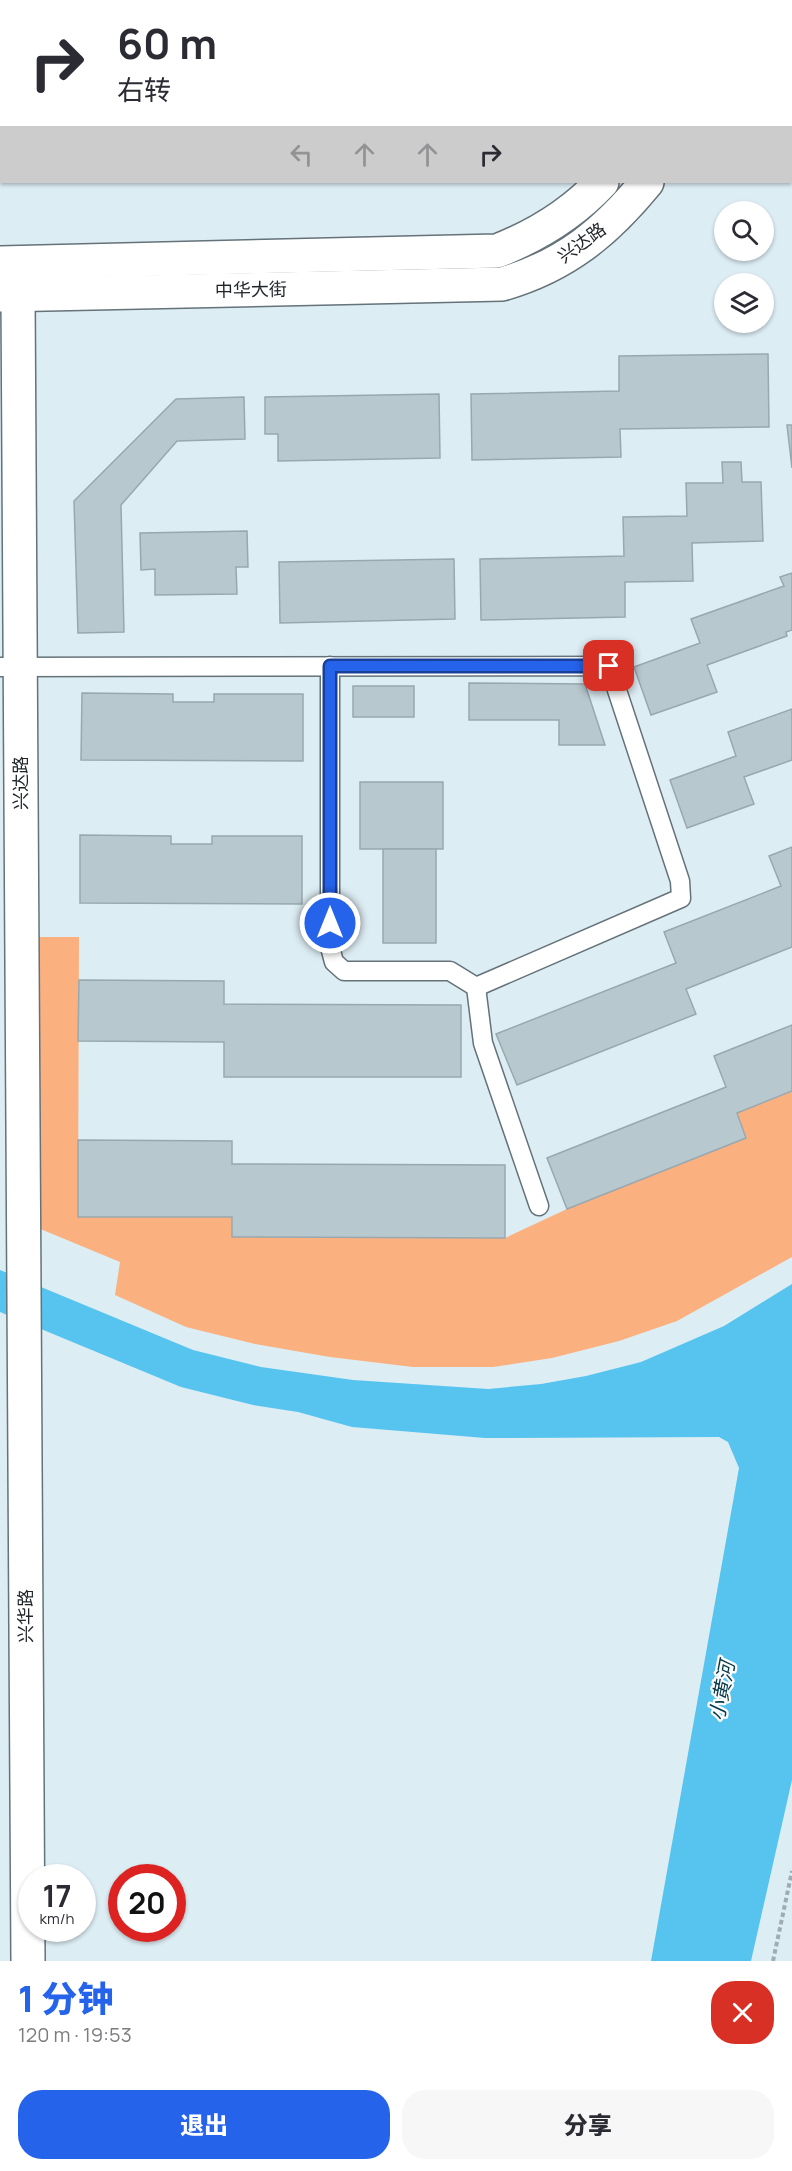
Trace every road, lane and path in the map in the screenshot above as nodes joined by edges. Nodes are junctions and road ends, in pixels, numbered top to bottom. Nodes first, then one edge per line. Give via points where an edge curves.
1 (601, 183) edge
2 (646, 183) edge
3 (497, 251) joint
4 (0, 263) edge
5 (502, 284) joint
6 (9, 295) edge
7 (330, 666) junction
8 (10, 667) edge
9 (476, 987) junction
10 (539, 1206) dead end
11 (24, 1271) joint
12 (792, 1870) edge
13 (28, 1961) edge
14 (773, 1961) edge

1 - 3 street, 兴达路 via 561,219
2 - 5 street, 兴达路 via 604,230 581,247 530,276
3 - 4 street, 中华大街
5 - 6 street, 中华大街
6 - 8 street, 兴达路
7 - 8 lane
7 - 9 lane via 330,947 334,962 344,971 450,971
7 - 9 lane via 609,666 680,881 681,898
8 - 11 street, 兴达路
9 - 10 lane via 483,1042
11 - 13 street, 兴华路
12 - 14 path

